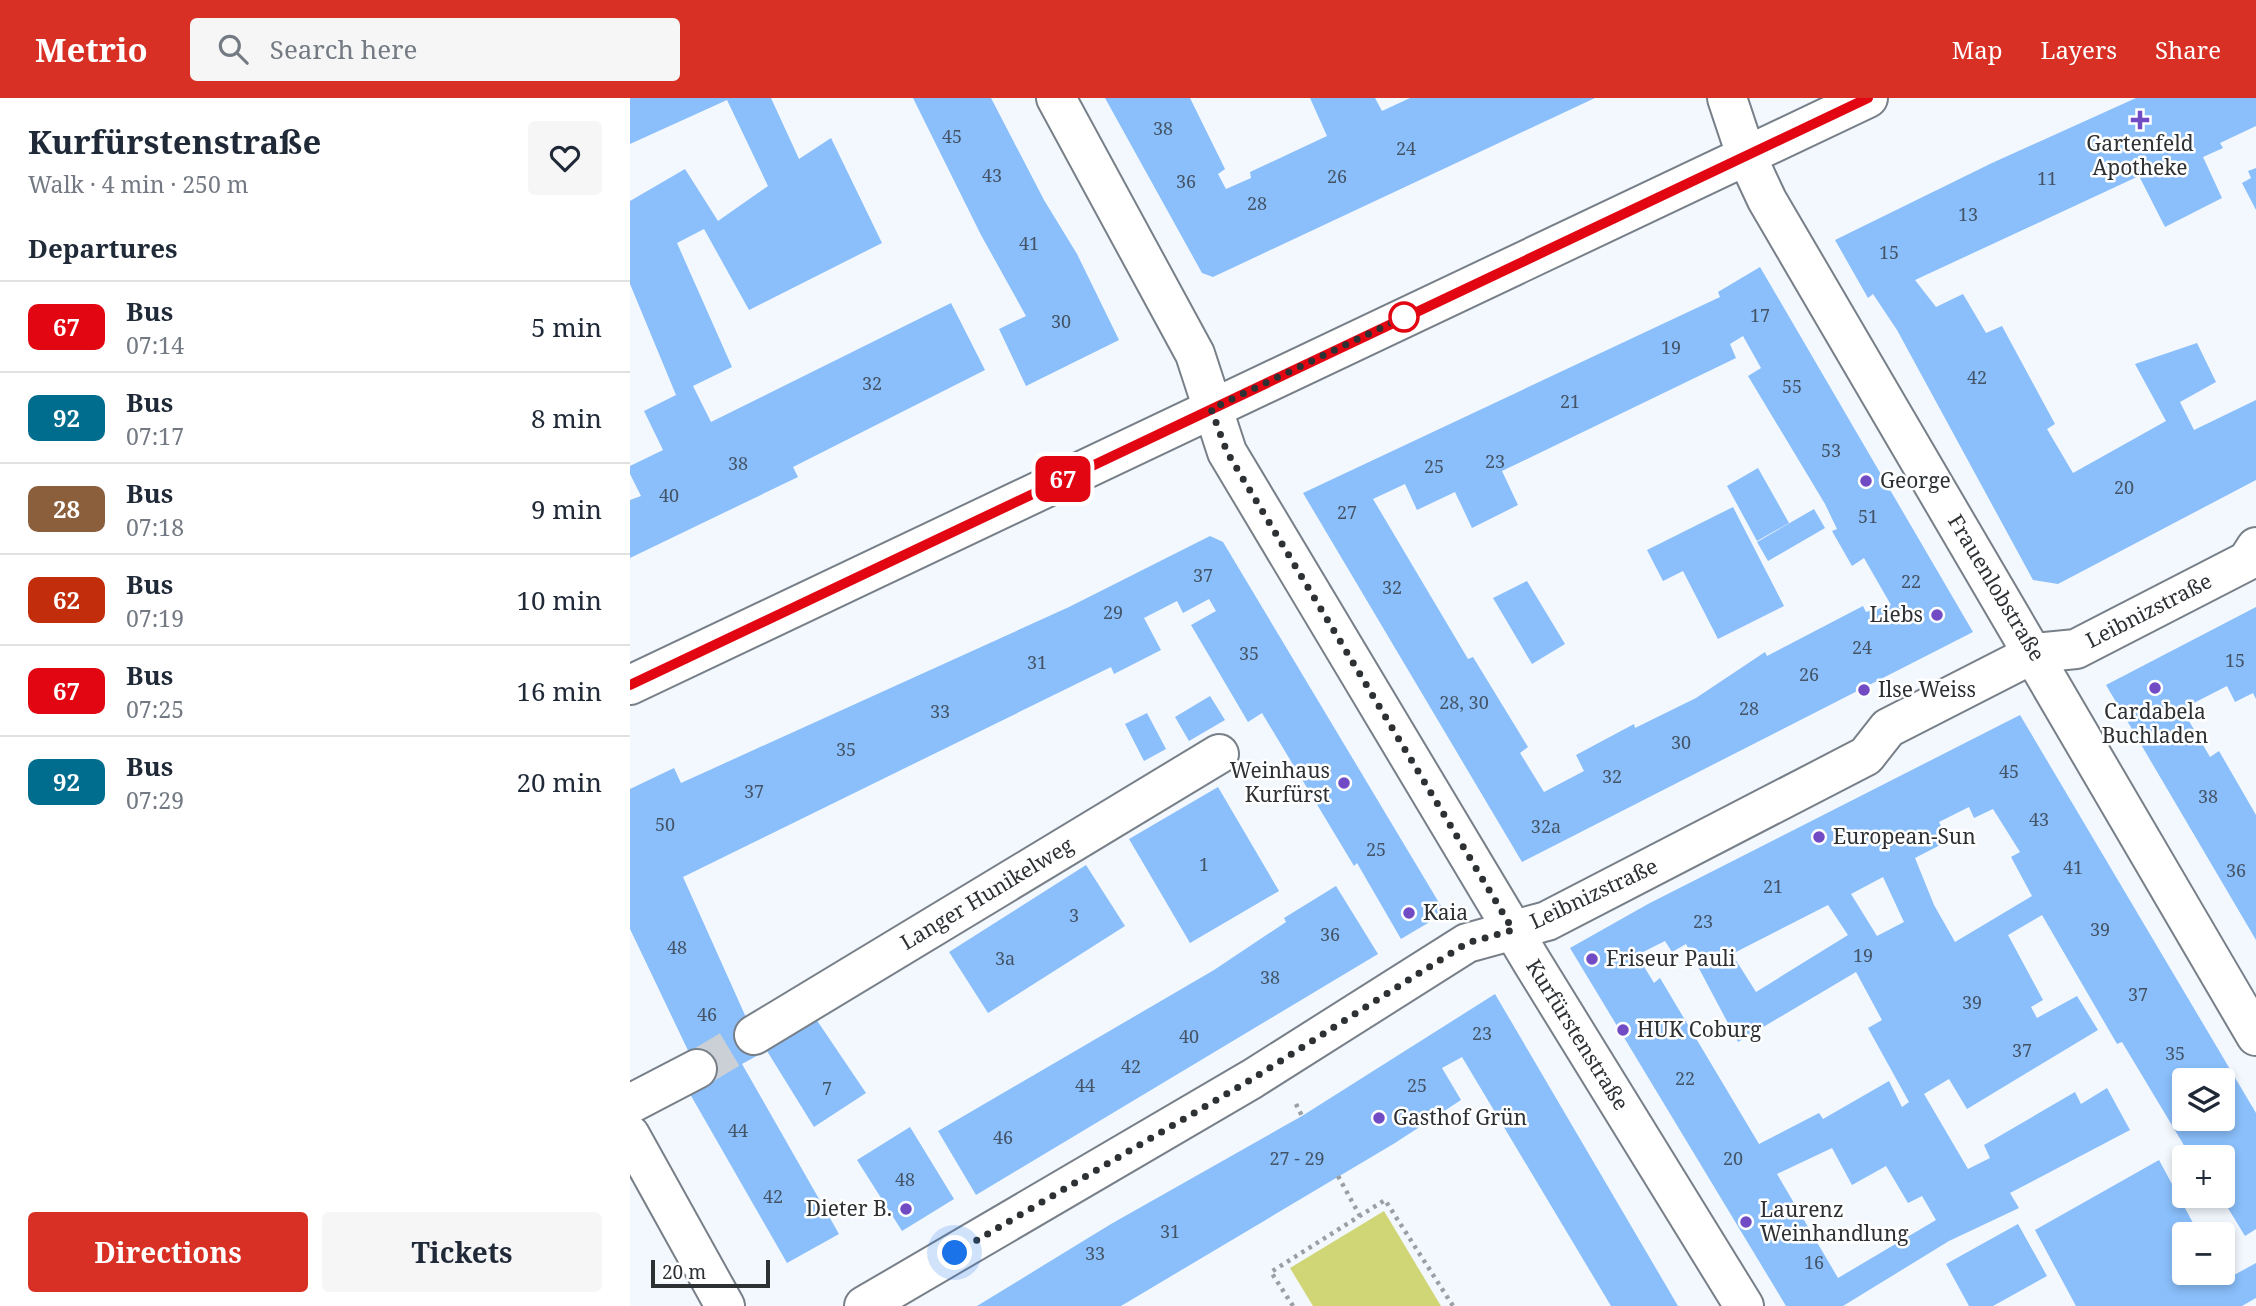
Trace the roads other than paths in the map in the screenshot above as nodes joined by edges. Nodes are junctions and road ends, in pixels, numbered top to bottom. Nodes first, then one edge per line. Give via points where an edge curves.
1 (1056, 98) edge
2 (1727, 98) edge
3 (1868, 98) edge
4 (1746, 155) junction
5 (1211, 409) junction
6 (2256, 547) edge
7 (2035, 653) junction
8 (630, 685) edge
9 (1219, 754) dead end
10 (1513, 930) junction
11 (754, 1034) tunnel mouth
12 (2256, 1037) edge
13 (697, 1069) tunnel mouth
14 (630, 1104) edge
15 (630, 1135) edge
16 (725, 1306) edge
17 (864, 1306) edge
18 (1744, 1306) edge

1 - 5 street, Kurfürstenstraße via 1195,354
2 - 4 street, Frauenlobstraße
3 - 4 street
4 - 5 street
4 - 7 street, Frauenlobstraße via 1767,200
5 - 8 street
5 - 10 street, Kurfürstenstraße via 1227,452
6 - 7 street, Leibnizstraße via 2247,561 2076,649
7 - 10 street, Leibnizstraße via 1888,728 1866,756 1547,921
7 - 12 street, Frauenlobstraße
9 - 11 street, Langer Hunikelweg
10 - 17 street, Leibnizstraße via 1467,943 1252,1079
10 - 18 street, Kurfürstenstraße
13 - 14 street
15 - 16 street

